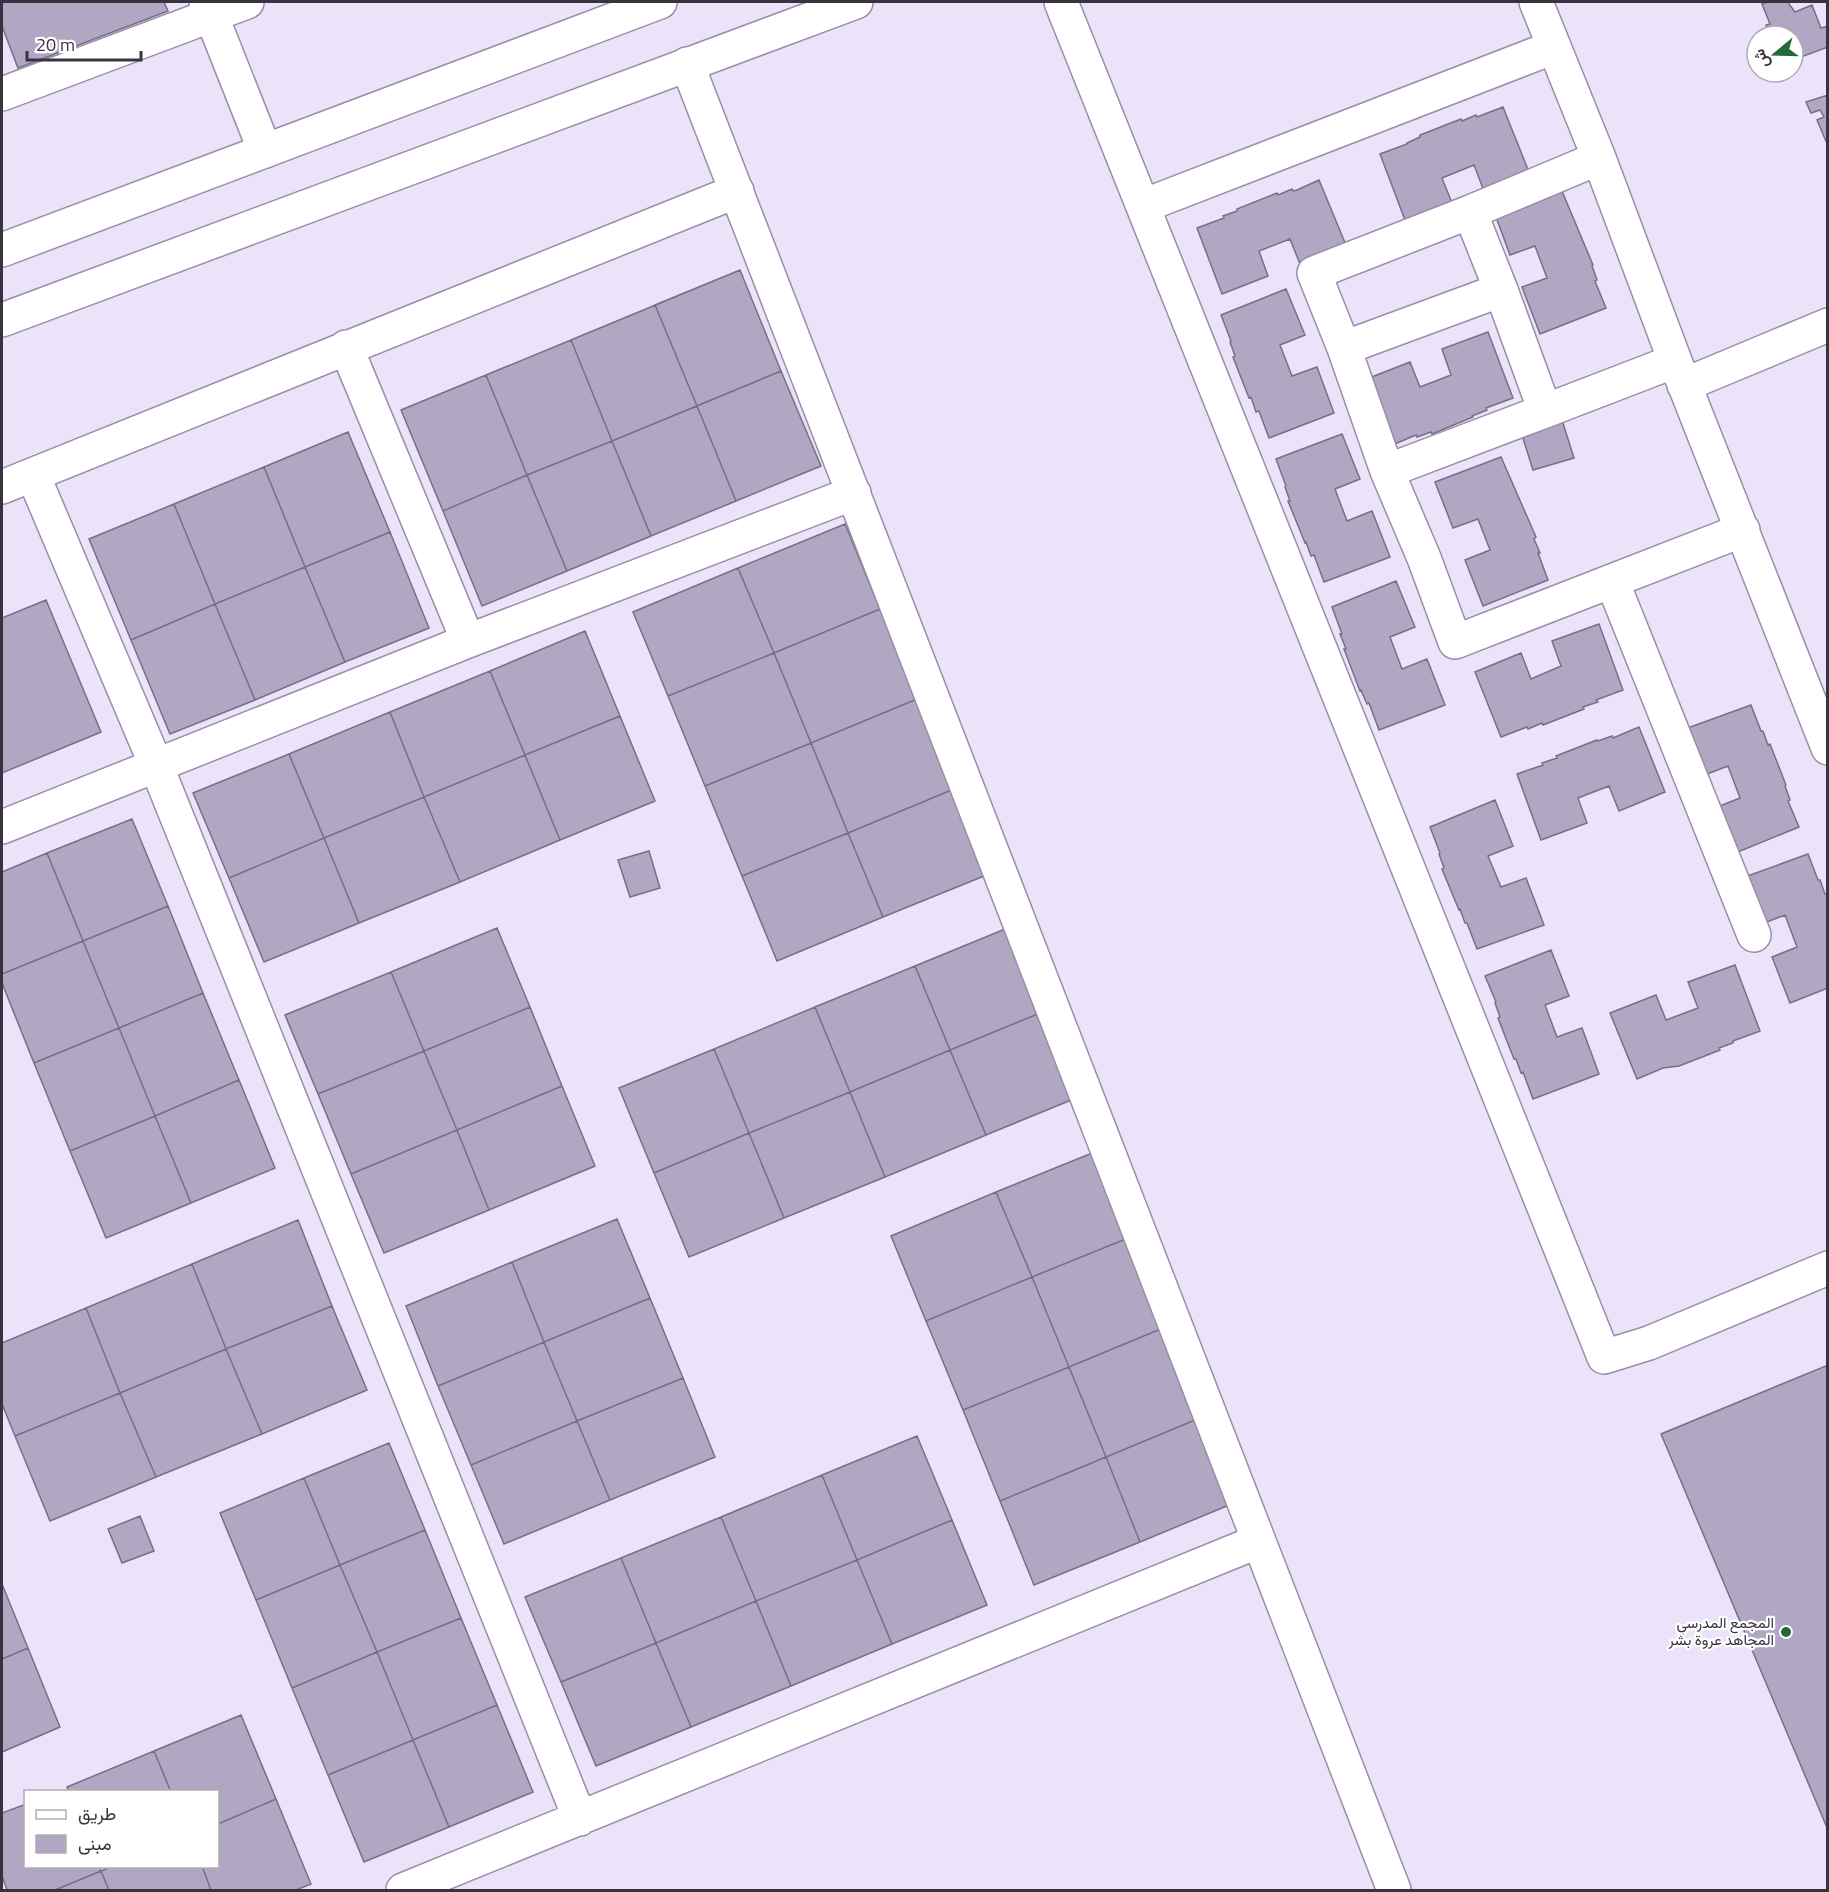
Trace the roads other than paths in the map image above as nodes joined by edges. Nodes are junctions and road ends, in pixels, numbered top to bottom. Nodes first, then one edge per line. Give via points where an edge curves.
1 (247, 2) edge
2 (660, 2) edge
3 (856, 2) edge
4 (1061, 2) edge
5 (1536, 2) edge
6 (209, 8) edge
7 (1554, 47) junction
8 (687, 64) junction
9 (2, 91) edge
10 (265, 151) junction
11 (1599, 158) junction
12 (737, 191) junction
13 (1143, 206) junction
14 (1470, 212) junction
15 (2, 250) edge
16 (1501, 290) junction
17 (2, 320) edge
18 (1827, 325) edge
19 (345, 347) junction
20 (1344, 348) junction
21 (1679, 373) junction
22 (1545, 411) junction
23 (1387, 471) junction
24 (33, 474) junction
25 (2, 487) edge
26 (854, 493) junction
27 (1743, 530) junction
28 (1612, 581) junction
29 (468, 641) junction
30 (1827, 748) edge
31 (156, 765) junction
32 (2, 827) edge
33 (1754, 935) dead end
34 (1827, 1268) edge
35 (1259, 1541) junction
36 (580, 1819) junction
37 (403, 1890) edge
38 (1394, 1890) edge

1 - 6 main road
2 - 10 main road
3 - 8 main road
4 - 13 main road
5 - 7 main road
6 - 9 main road
6 - 10 main road
7 - 11 main road
7 - 13 main road
8 - 12 main road
8 - 17 main road
10 - 15 main road
11 - 14 main road
11 - 21 main road
12 - 19 main road
12 - 26 main road
13 - 34 main road via 1604,1356 1649,1343
14 - 16 main road
14 - 20 main road via 1314,273
16 - 20 main road
16 - 22 main road
18 - 21 main road
19 - 24 main road
19 - 29 main road
20 - 23 main road
21 - 22 main road
21 - 27 main road
22 - 23 main road
23 - 28 main road via 1455,642
24 - 25 main road
24 - 31 main road
26 - 29 main road
26 - 35 main road
27 - 28 main road
27 - 30 main road
28 - 33 main road
29 - 31 main road
31 - 32 main road
31 - 36 main road
35 - 36 main road
35 - 38 main road
36 - 37 main road

